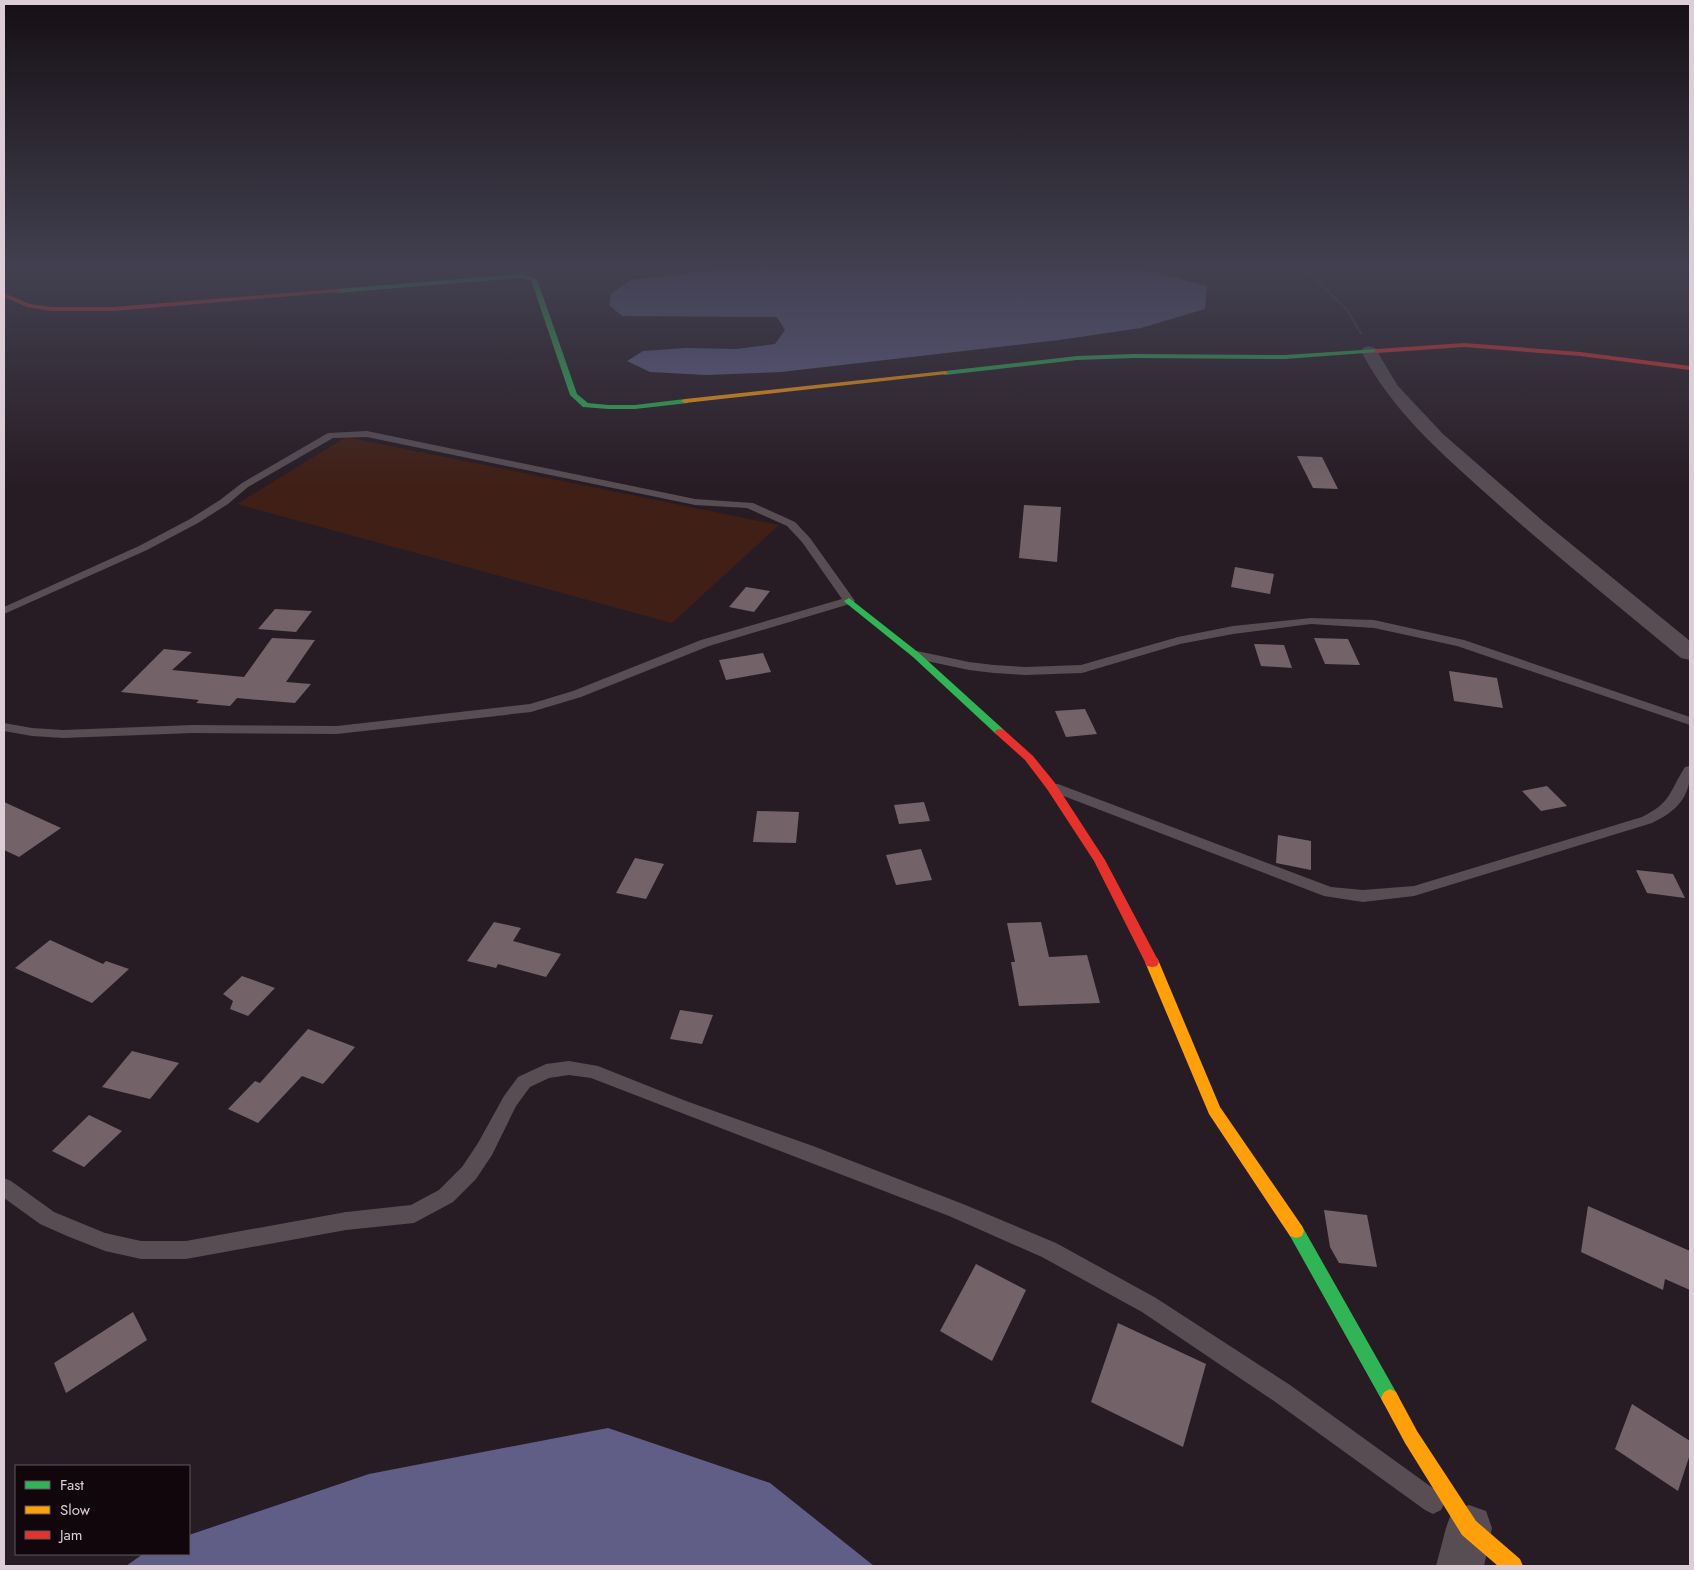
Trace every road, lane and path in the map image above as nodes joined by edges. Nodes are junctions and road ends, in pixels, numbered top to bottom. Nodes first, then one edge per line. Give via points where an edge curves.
1 (555, 340) edge
2 (1363, 340) edge
3 (1369, 351) junction
4 (1690, 368) edge
5 (849, 601) junction
6 (4, 611) edge
7 (1690, 653) edge
8 (916, 655) junction
9 (1690, 721) edge
10 (4, 727) edge
11 (1690, 770) edge
12 (1051, 786) junction
13 (4, 1187) edge
14 (1465, 1547) edge
15 (1513, 1566) edge

1 - 3 street via 574,395 586,405 608,408 1077,358 1285,357
2 - 3 path
3 - 4 street via 1495,346
3 - 7 street via 1379,373 1403,406 1430,433 1535,527
5 - 6 lane via 791,524 749,505 695,502 367,434 349,433 330,435 245,485 194,521 143,548
5 - 8 street
5 - 10 lane via 705,643 577,694 531,708 337,730 193,729 63,734
8 - 9 lane via 994,669 1082,669 1178,641 1233,630 1311,621 1374,624 1460,644
8 - 12 street via 1029,758
11 - 12 lane via 1674,804 1647,820 1414,891 1363,896 1329,892
12 - 14 street via 1099,860 1159,976 1214,1110 1305,1244 1411,1437
13 - 14 lane via 47,1218 105,1242 141,1250 186,1250 346,1221 414,1214 446,1196 470,1174 524,1082 546,1071 569,1068 592,1071 947,1206 1049,1250 1149,1305 1282,1393
14 - 15 street

